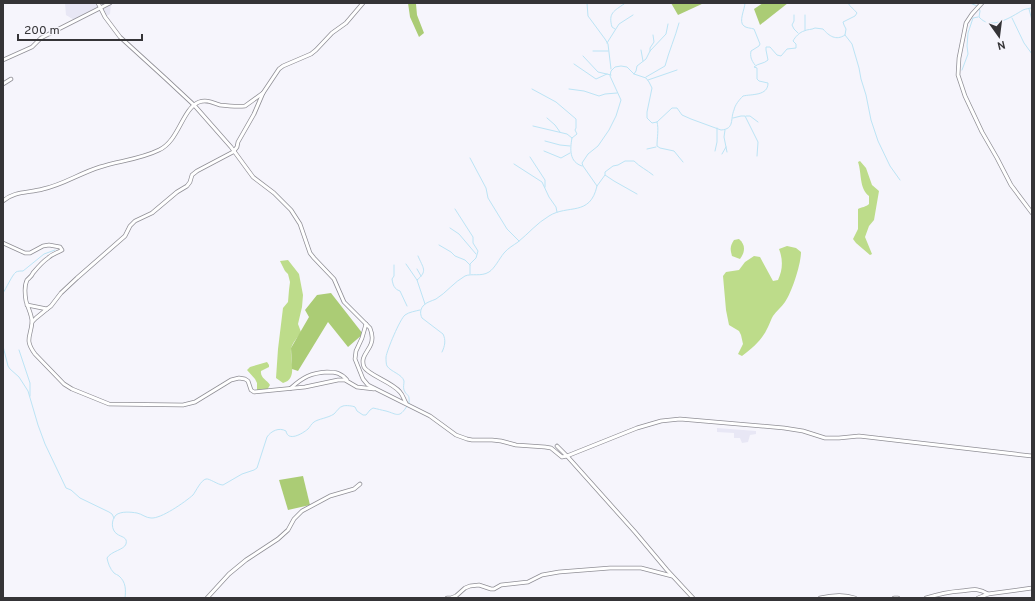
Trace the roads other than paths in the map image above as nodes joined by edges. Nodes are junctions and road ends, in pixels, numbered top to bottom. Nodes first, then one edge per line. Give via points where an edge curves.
1 (98, 3) edge
2 (110, 3) edge
3 (363, 3) edge
4 (982, 3) edge
5 (100, 9) junction
6 (3, 60) edge
7 (11, 79) dead end
8 (3, 84) edge
9 (264, 93) junction
10 (194, 105) junction
11 (234, 151) junction
12 (3, 202) edge
13 (1032, 213) edge
14 (3, 243) edge
15 (27, 305) junction
16 (47, 309) junction
17 (32, 322) junction
18 (366, 324) junction
19 (348, 381) junction
20 (290, 388) junction
21 (376, 390) junction
22 (406, 404) junction
23 (557, 446) dead end
24 (567, 456) junction
25 (1032, 456) edge
26 (360, 484) dead end
27 (672, 576) junction
28 (1032, 588) edge
29 (988, 594) junction
30 (207, 598) edge
31 (447, 598) edge
32 (693, 598) edge
33 (820, 598) edge
34 (855, 598) edge
35 (894, 598) edge
36 (898, 598) edge
37 (926, 598) edge
38 (978, 598) edge

1 - 5 street
2 - 5 street
3 - 9 street via 346,23 311,54 279,69
4 - 13 street via 966,23 958,75 964,96 982,132 1011,185
5 - 6 street
5 - 10 street via 120,37
7 - 8 street
9 - 10 street via 241,107 204,101
9 - 11 street
10 - 11 street
10 - 12 street via 172,139 160,150 85,172 43,189 16,194 7,197
11 - 16 street via 197,171 187,186 152,213 135,221 125,236 77,278
11 - 18 street via 252,177 291,210 300,224 310,253 334,279 344,302
14 - 15 street via 24,253 49,245 60,247 62,250 41,263 28,280 25,290
15 - 16 street
15 - 17 street
16 - 17 street
17 - 20 street via 29,342 35,354 64,384 109,404 183,405 195,402 231,380 239,378 248,381 254,392
18 - 21 street via 355,359 363,379
18 - 22 street via 372,333 372,340 364,357 364,367 369,373 397,389
19 - 20 street via 338,380
19 - 20 street via 335,372 316,373 298,381
19 - 21 street via 357,387
21 - 22 street
22 - 24 street via 430,416 456,435 467,439 496,440 521,446 551,448 562,457
23 - 24 street
24 - 25 street via 661,420 680,419 791,429 825,438 859,436
24 - 27 street
26 - 30 street via 354,489 330,496 302,512 294,519 288,530 229,574
27 - 31 street via 641,568 559,572 542,575 528,582 501,585 494,589 479,585 470,586 456,596
27 - 32 street
28 - 29 street
29 - 37 street via 972,589
29 - 38 street
33 - 34 street
35 - 36 street

